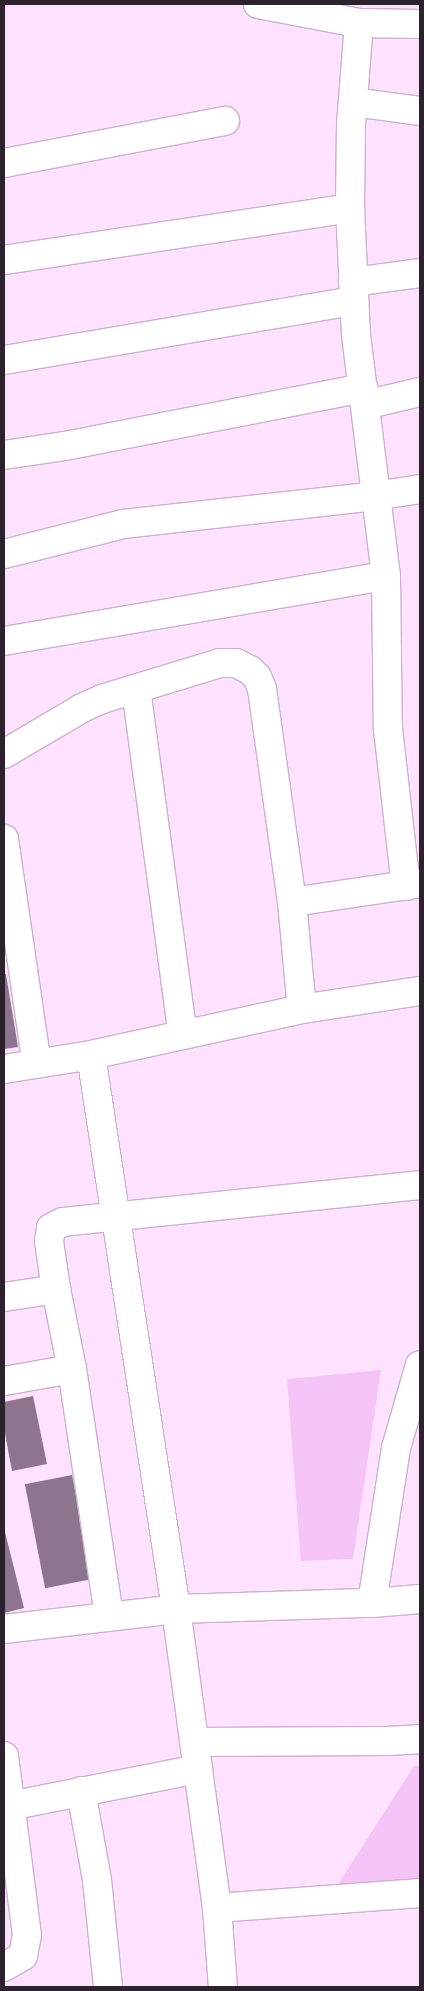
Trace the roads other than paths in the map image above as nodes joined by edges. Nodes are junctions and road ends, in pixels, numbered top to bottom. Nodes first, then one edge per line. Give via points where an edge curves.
1 (258, 4) edge
2 (322, 10) edge
3 (359, 22) junction
4 (420, 24) edge
5 (353, 102) junction
6 (420, 111) edge
7 (225, 121) dead end
8 (4, 163) edge
9 (350, 208) junction
10 (4, 260) edge
11 (420, 273) edge
12 (354, 292) junction
13 (4, 360) edge
14 (420, 392) edge
15 (364, 396) junction
16 (4, 456) edge
17 (420, 489) edge
18 (375, 496) junction
19 (4, 554) edge
20 (386, 576) junction
21 (4, 641) edge
22 (136, 689) junction
23 (4, 754) edge
24 (4, 839) edge
25 (413, 885) edge
26 (292, 902) junction
27 (420, 991) edge
28 (302, 1009) junction
29 (183, 1035) junction
30 (91, 1055) junction
31 (37, 1064) junction
32 (4, 1068) edge
33 (420, 1185) edge
34 (117, 1216) junction
35 (56, 1289) junction
36 (4, 1297) edge
37 (420, 1365) edge
38 (72, 1369) junction
39 (4, 1381) edge
40 (420, 1598) edge
41 (372, 1603) junction
42 (176, 1609) junction
43 (109, 1616) junction
44 (4, 1629) edge
45 (420, 1738) edge
46 (194, 1742) junction
47 (4, 1756) edge
48 (198, 1769) junction
49 (82, 1791) junction
50 (8, 1806) edge
51 (420, 1893) edge
52 (217, 1908) junction
53 (4, 1967) edge
54 (108, 1987) edge
55 (223, 1987) edge

1 - 2 street
2 - 3 street
3 - 4 street
3 - 5 street
5 - 6 street
5 - 9 street
7 - 8 street
9 - 10 street
9 - 12 street
11 - 12 street
12 - 13 street
12 - 15 street
14 - 15 street
15 - 16 street
15 - 18 street
17 - 18 street
18 - 19 street via 123,524
18 - 20 street
20 - 21 street
20 - 25 street via 388,729
22 - 23 street via 82,708
22 - 26 street via 220,663 236,663 257,677 262,689
22 - 29 street
24 - 31 street
25 - 26 street
26 - 28 street
27 - 28 street
28 - 29 street
29 - 30 street
30 - 31 street
30 - 34 street
31 - 32 street
33 - 34 street
34 - 35 street via 63,1222 52,1228 49,1241
34 - 42 street
35 - 36 street
35 - 38 street
37 - 41 street via 396,1448
38 - 39 street
38 - 43 street
40 - 41 street
41 - 42 street
42 - 43 street
42 - 46 street
43 - 44 street
45 - 46 street
46 - 48 street
47 - 50 street
48 - 49 street
48 - 52 street
49 - 50 street
49 - 54 street via 97,1880
50 - 53 street via 27,1935 23,1956
51 - 52 street
52 - 55 street

